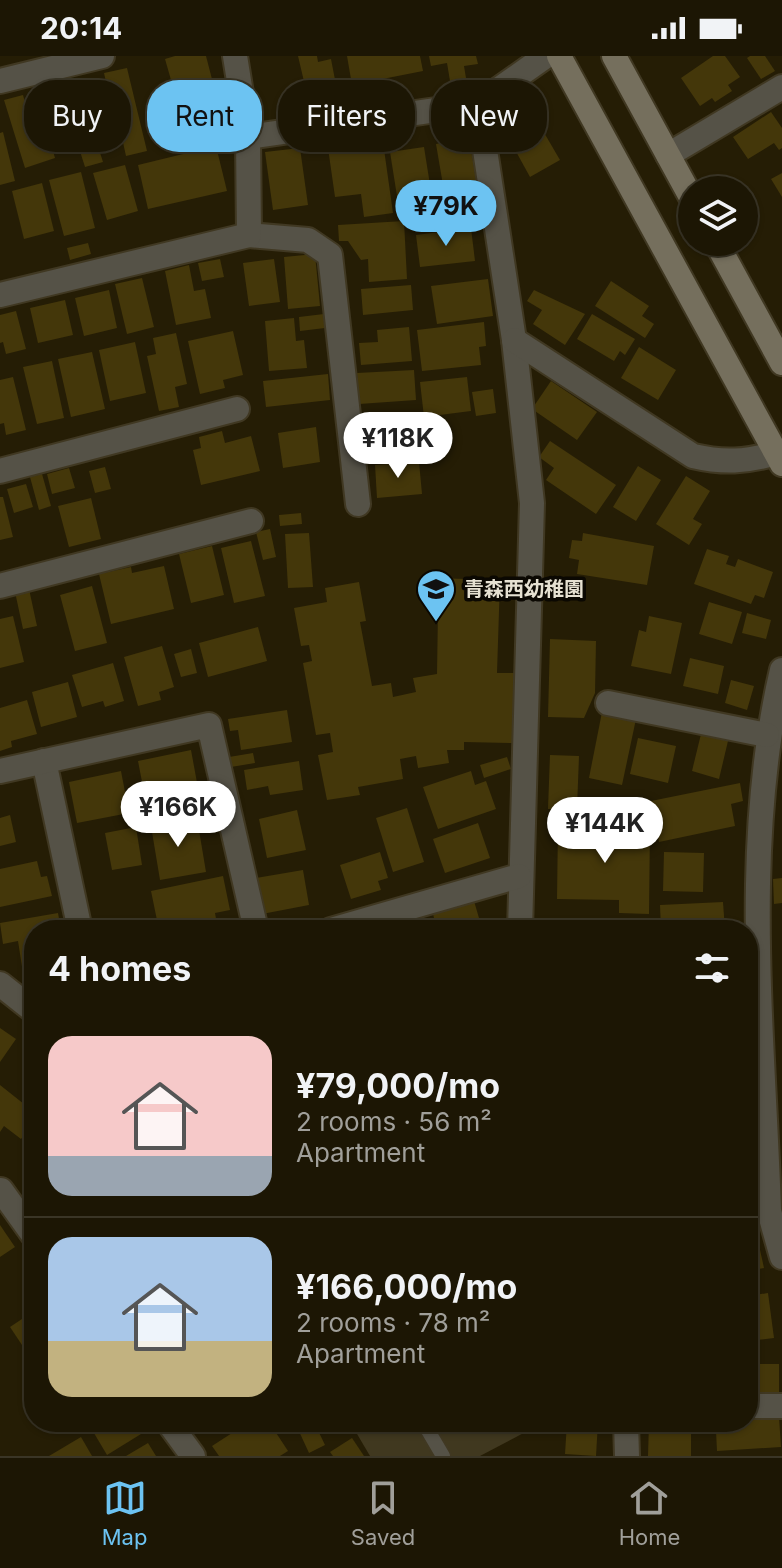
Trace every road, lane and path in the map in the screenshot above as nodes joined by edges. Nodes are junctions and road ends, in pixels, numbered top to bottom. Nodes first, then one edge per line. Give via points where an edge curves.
1 (102, 56) edge
2 (235, 56) edge
3 (546, 56) edge
4 (559, 56) edge
5 (614, 56) edge
6 (239, 80) edge
7 (512, 80) edge
8 (0, 81) edge
9 (782, 87) edge
10 (431, 111) edge
11 (262, 135) edge
12 (248, 152) edge
13 (485, 152) edge
14 (668, 155) junction
15 (679, 176) edge
16 (249, 235) junction
17 (724, 256) edge
18 (0, 295) edge
19 (514, 340) junction
20 (782, 363) edge
21 (237, 409) dead end
22 (779, 458) edge
23 (0, 471) edge
24 (358, 504) dead end
25 (251, 521) dead end
26 (0, 586) edge
27 (782, 670) edge
28 (608, 703) dead end
29 (767, 735) junction
30 (44, 761) junction
31 (0, 771) edge
32 (519, 876) junction
33 (78, 920) edge
34 (254, 920) edge
35 (366, 920) edge
36 (520, 920) edge
37 (756, 920) edge
38 (0, 984) edge
39 (24, 1003) edge
40 (758, 1032) edge
41 (1, 1190) edge
42 (24, 1222) edge
43 (781, 1252) edge
44 (758, 1406) edge
45 (782, 1406) edge
46 (175, 1432) edge
47 (429, 1432) edge
48 (626, 1432) edge
49 (193, 1456) edge
50 (443, 1456) edge
51 (627, 1456) edge

1 - 8 street
2 - 6 street
3 - 7 street
4 - 22 street
5 - 14 street
9 - 14 street
10 - 11 street
12 - 16 street
13 - 19 street
14 - 15 street
16 - 18 street
16 - 24 street via 308,240 330,255
17 - 20 street
19 - 22 street via 693,456 717,462
19 - 32 street via 532,503
21 - 23 street
25 - 26 street
27 - 29 street
28 - 29 street
29 - 37 street
30 - 31 street
30 - 33 street
30 - 34 street via 209,725
32 - 35 street
32 - 36 street
38 - 39 street
40 - 43 street via 769,1211
41 - 42 street
44 - 45 street
46 - 49 street
47 - 50 lane
48 - 51 street

